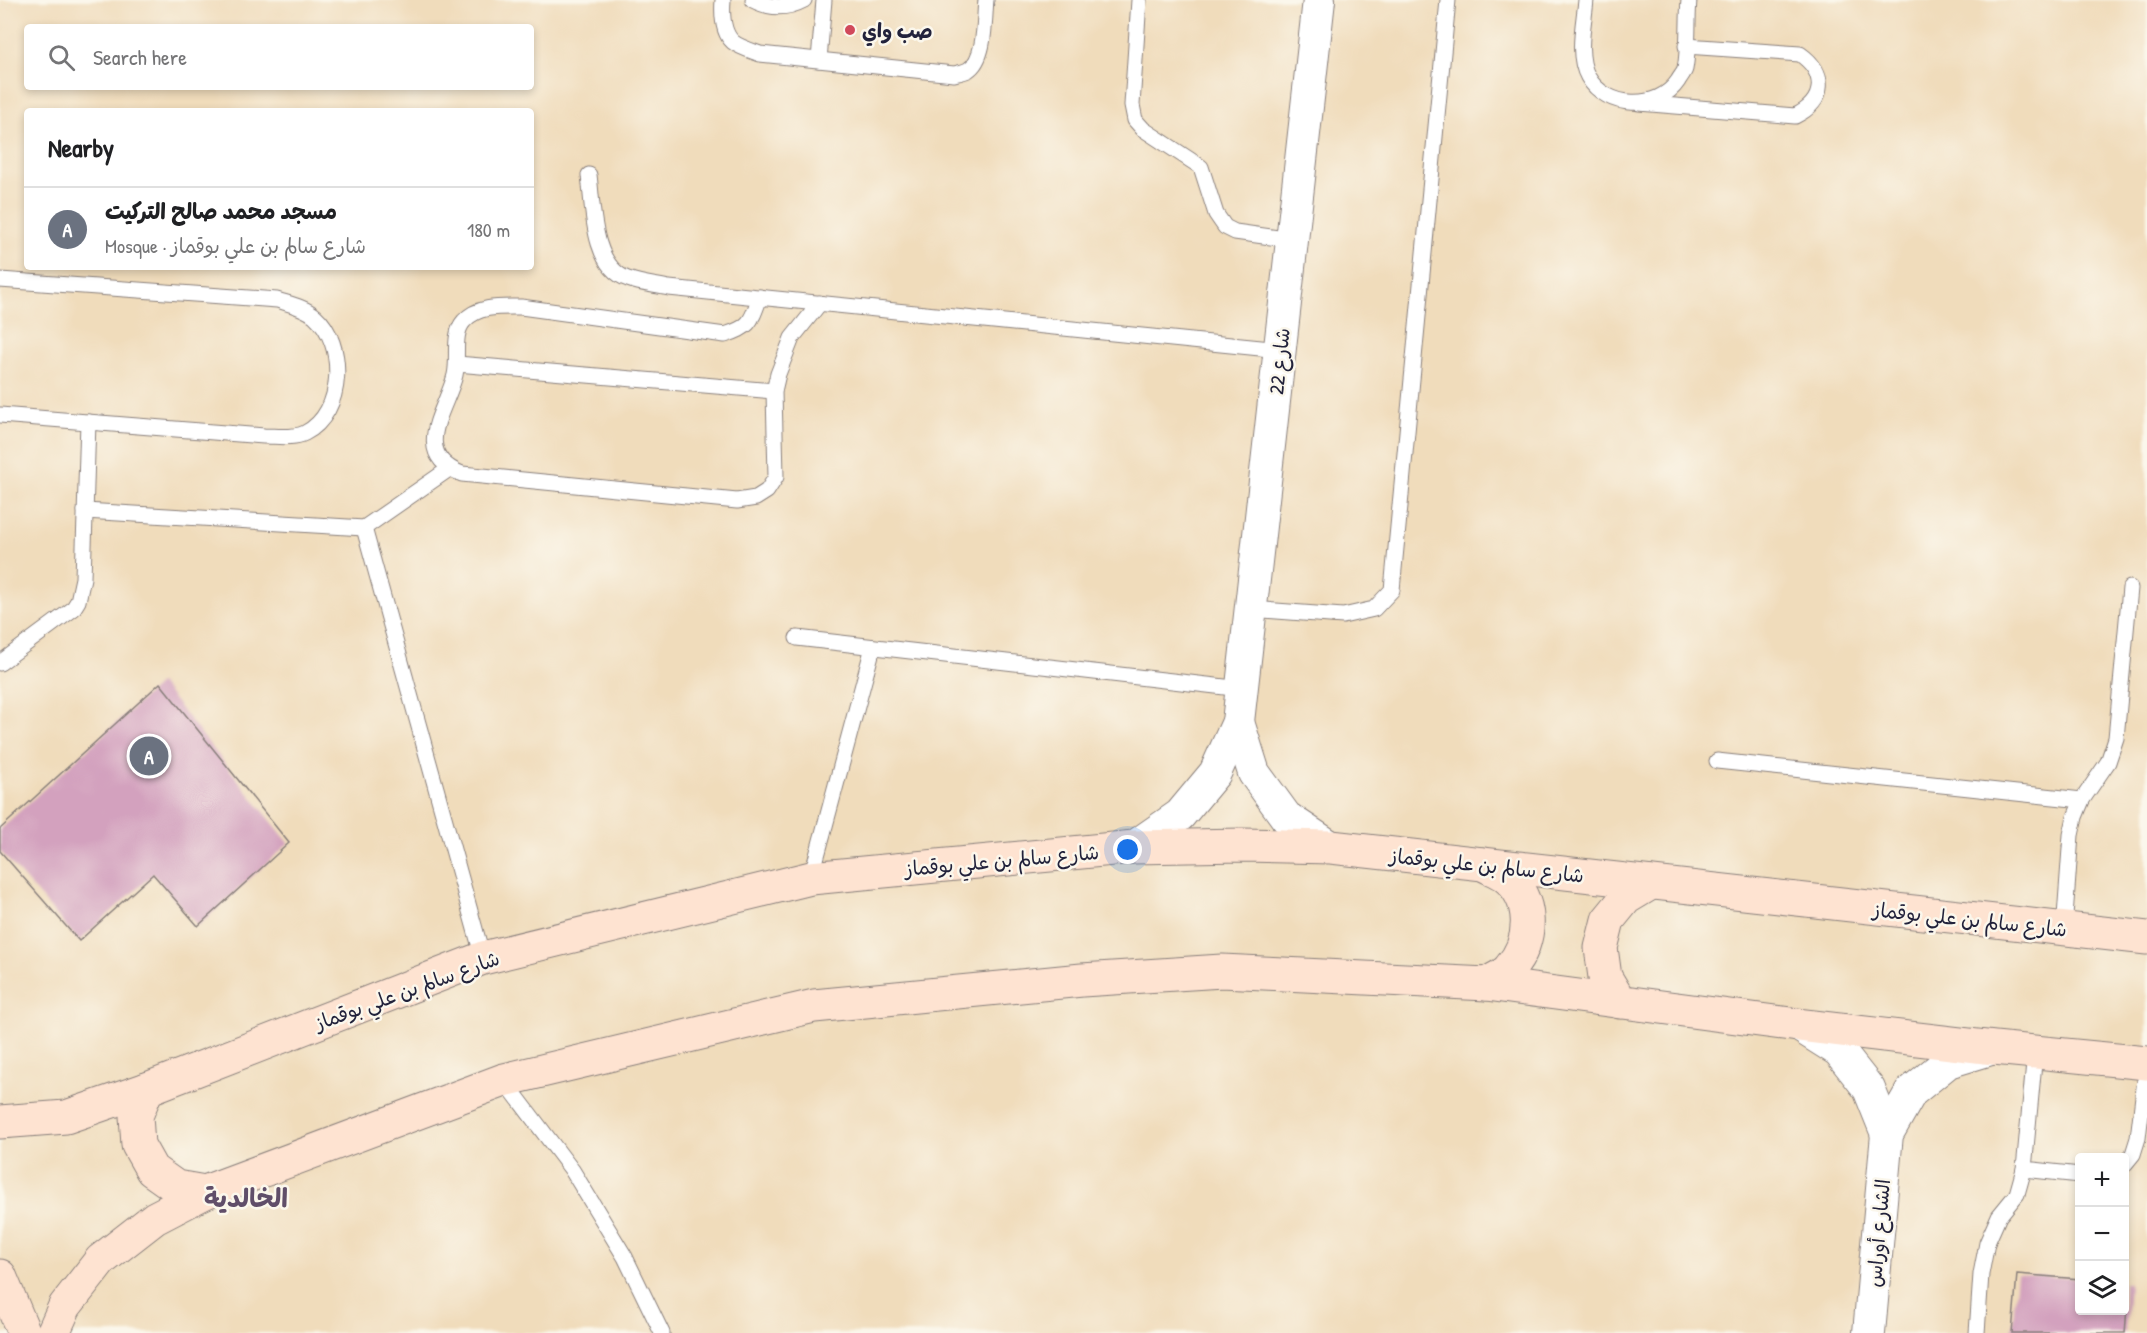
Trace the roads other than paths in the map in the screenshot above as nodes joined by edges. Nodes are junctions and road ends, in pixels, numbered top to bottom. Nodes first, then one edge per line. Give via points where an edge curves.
1 (723, 0) edge
2 (753, 0) edge
3 (804, 0) edge
4 (824, 0) edge
5 (986, 0) edge
6 (1139, 0) edge
7 (1319, 0) edge
8 (1448, 0) edge
9 (1586, 0) edge
10 (1689, 0) edge
11 (1686, 46) junction
12 (819, 60) junction
13 (1639, 103) junction
14 (589, 175) dead end
15 (1292, 240) junction
16 (0, 280) edge
17 (760, 297) junction
18 (820, 303) junction
19 (1280, 350) junction
20 (457, 364) junction
21 (774, 391) junction
22 (0, 415) edge
23 (88, 422) junction
24 (449, 469) junction
25 (85, 511) junction
26 (364, 528) junction
27 (2130, 588) dead end
28 (1251, 609) junction
29 (797, 638) dead end
30 (873, 647) junction
31 (0, 663) edge
32 (1242, 689) junction
33 (1238, 722) junction
34 (1717, 761) dead end
35 (2082, 800) junction
36 (1134, 847) junction
37 (1330, 847) junction
38 (1483, 864) junction
39 (811, 878) junction
40 (1651, 883) junction
41 (2064, 930) junction
42 (2147, 938) edge
43 (483, 958) junction
44 (1487, 984) junction
45 (1620, 1002) junction
46 (1798, 1025) junction
47 (1994, 1048) junction
48 (2035, 1052) junction
49 (2147, 1063) edge
50 (504, 1080) junction
51 (147, 1089) junction
52 (0, 1122) edge
53 (1887, 1134) junction
54 (2129, 1159) edge
55 (2024, 1170) junction
56 (2075, 1175) edge
57 (205, 1192) junction
58 (0, 1276) edge
59 (24, 1333) edge
60 (53, 1333) edge
61 (662, 1333) edge
62 (1869, 1333) edge
63 (1977, 1333) edge

1 - 12 lane via 725,29 732,42 760,54
2 - 3 lane via 777,8
4 - 12 lane
5 - 12 lane via 981,47 977,60 968,69 954,74
6 - 15 lane via 1132,105 1135,120 1201,167 1216,214 1225,227 1235,232
7 - 15 street, شارع 22
8 - 28 lane via 1392,590 1374,609 1343,616
9 - 13 lane via 1582,60 1589,79 1602,93 1620,101
10 - 11 lane
11 - 13 lane via 1684,71 1674,87 1658,98
11 - 13 lane via 1800,54 1818,73 1820,87 1816,99 1808,110 1796,116
14 - 17 lane via 597,240 603,256 626,279 669,288
15 - 19 street, شارع 22
16 - 23 lane via 276,300 301,307 315,316 332,338 337,366 335,393 319,422 306,433 264,436
17 - 18 lane
17 - 20 lane via 750,323 725,335 521,307 477,311 458,332
18 - 19 lane
18 - 21 lane via 792,338
19 - 28 street, شارع 22
20 - 21 lane
20 - 24 lane via 434,439 442,463
21 - 24 lane via 776,477 767,491 756,498 725,500 462,474
22 - 23 lane
23 - 25 lane
24 - 26 lane
25 - 26 lane
25 - 31 lane via 83,578 78,601 69,613
26 - 43 lane
27 - 35 lane via 2116,738 2108,762
28 - 32 street, شارع 22
29 - 30 lane
30 - 32 lane
30 - 39 lane
32 - 33 street, شارع 22
33 - 36 street, شارع 22 via 1215,773 1180,815
33 - 37 street, شارع 22 via 1254,773 1286,817
34 - 35 lane
35 - 41 lane via 2071,835
36 - 37 main road, شارع سالم بن علي بوقماز
36 - 39 main road, شارع سالم بن علي بوقماز
37 - 38 main road, شارع سالم بن علي بوقماز
38 - 40 main road, شارع سالم بن علي بوقماز
38 - 44 main road via 1506,876 1522,897 1529,922 1524,948 1514,963
39 - 43 main road, شارع سالم بن علي بوقماز
40 - 41 main road, شارع سالم بن علي بوقماز
40 - 45 main road via 1626,898 1608,920 1601,948 1605,977
41 - 42 main road, شارع سالم بن علي بوقماز
43 - 51 main road, شارع سالم بن علي بوقماز
44 - 45 main road
44 - 50 main road via 1222,971 814,1006
45 - 46 main road
46 - 47 main road
46 - 53 street, الشارع أوراس via 1839,1052 1869,1089
47 - 48 main road
47 - 53 street, الشارع أوراس via 1948,1062 1911,1092
48 - 49 main road
48 - 55 lane
49 - 54 lane via 2138,1138
50 - 57 main road
50 - 61 lane via 572,1170 625,1257
51 - 52 main road, شارع سالم بن علي بوقماز via 66,1117
51 - 57 main road via 136,1116 138,1144 152,1170 176,1187
53 - 62 street, الشارع أوراس
55 - 56 lane
55 - 63 lane via 2017,1194 1999,1216 1987,1242
57 - 60 main road via 156,1218 101,1260 65,1306
58 - 59 main road

